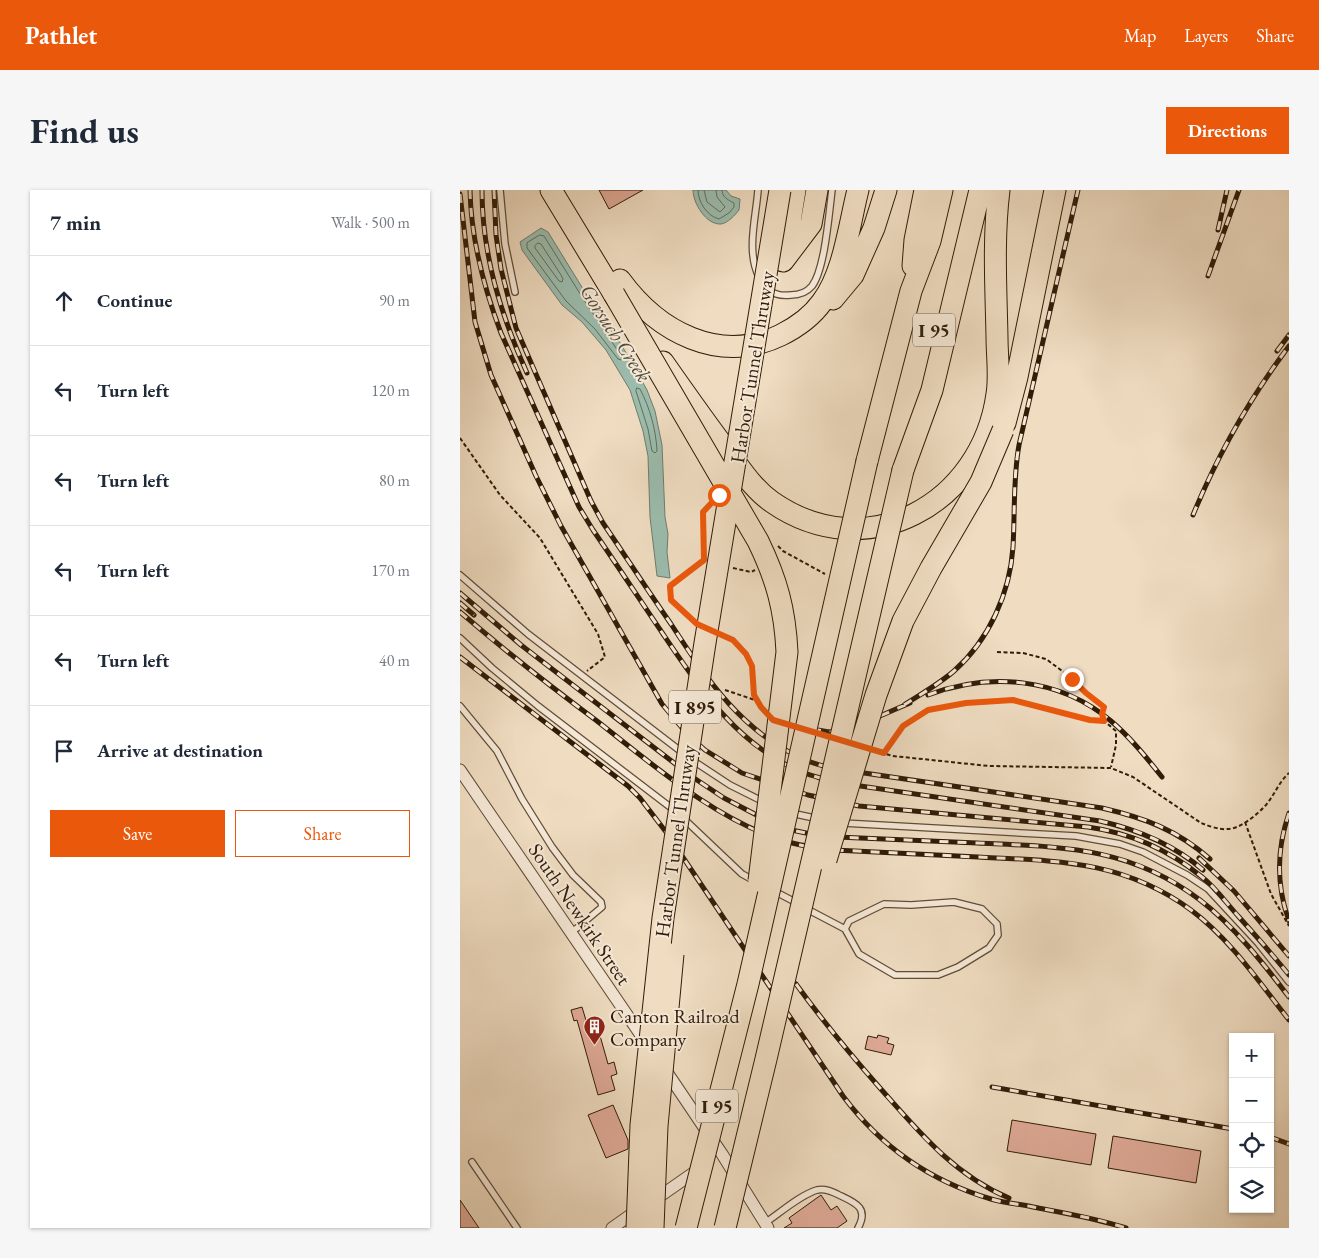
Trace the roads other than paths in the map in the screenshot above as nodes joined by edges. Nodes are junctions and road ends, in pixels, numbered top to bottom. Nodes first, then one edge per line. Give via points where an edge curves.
1 (500, 190) edge
2 (551, 190) edge
3 (566, 190) edge
4 (758, 190) edge
5 (780, 190) edge
6 (795, 190) edge
7 (817, 190) edge
8 (832, 190) edge
9 (858, 190) edge
10 (886, 190) edge
11 (925, 190) edge
12 (942, 190) edge
13 (966, 190) edge
14 (980, 190) edge
15 (999, 190) edge
16 (1055, 190) edge
17 (783, 261) junction
18 (910, 291) junction
19 (515, 292) dead end
20 (614, 294) junction
21 (809, 316) junction
22 (903, 470) junction
23 (460, 575) edge
24 (460, 638) edge
25 (460, 706) edge
26 (460, 770) edge
27 (773, 806) dead end
28 (782, 809) dead end
29 (825, 820) dead end
30 (833, 822) dead end
31 (845, 929) junction
32 (570, 932) junction
33 (1289, 982) edge
34 (748, 984) junction
35 (766, 1059) junction
36 (722, 1154) junction
37 (472, 1162) dead end
38 (766, 1225) edge
39 (517, 1228) edge
40 (612, 1228) edge
41 (636, 1228) edge
42 (652, 1228) edge
43 (686, 1228) edge
44 (725, 1228) edge
45 (858, 1228) edge

1 - 19 lane via 505,244
2 - 20 highway
3 - 21 highway via 624,287 664,325 700,342 741,347 759,344 792,330
4 - 8 lane via 753,258 758,275 768,289 783,295 802,294 812,286 817,276
5 - 41 highway, Harbor Tunnel Thruway / I 895, bridge via 663,918 641,1125
6 - 17 highway, Harbor Tunnel Thruway / I 895
7 - 17 highway via 811,224
9 - 21 highway via 832,285 823,302
10 - 21 highway via 874,228 853,275 827,307
11 - 18 highway, I 95 via 915,240
12 - 18 highway, I 95 via 930,241
13 - 22 highway, I 95
14 - 22 highway, I 95 via 932,390
15 - 20 highway, bridge via 995,249 998,393 990,426 974,461 959,481 934,503 897,522 871,528 830,526 785,510 757,490
16 - 35 highway, bridge via 1003,430 981,482 907,614 890,655
17 - 42 highway, Harbor Tunnel Thruway / I 895, bridge via 718,646 676,923
18 - 34 highway, I 95, bridge via 867,461
20 - 34 highway, bridge via 758,541 776,580 786,628 785,675
22 - 35 highway, I 95, bridge
23 - 27 lane via 528,634 699,765
24 - 31 lane via 492,668 665,802 742,874
25 - 32 lane via 497,751 552,847 573,875 601,902 602,907
26 - 32 street, South Newkirk Street
28 - 29 lane
30 - 33 lane via 1076,836 1128,847 1163,862 1208,889
31 - 31 lane via 859,954 895,975 938,975 989,948 998,935 997,924 982,910 954,902 884,904 849,921
32 - 36 street, South Newkirk Street
34 - 43 highway, I 95, bridge
35 - 44 highway, I 95, bridge
36 - 38 street, South Newkirk Street
36 - 40 street
37 - 39 lane
38 - 45 lane via 819,1189 857,1203 862,1212

